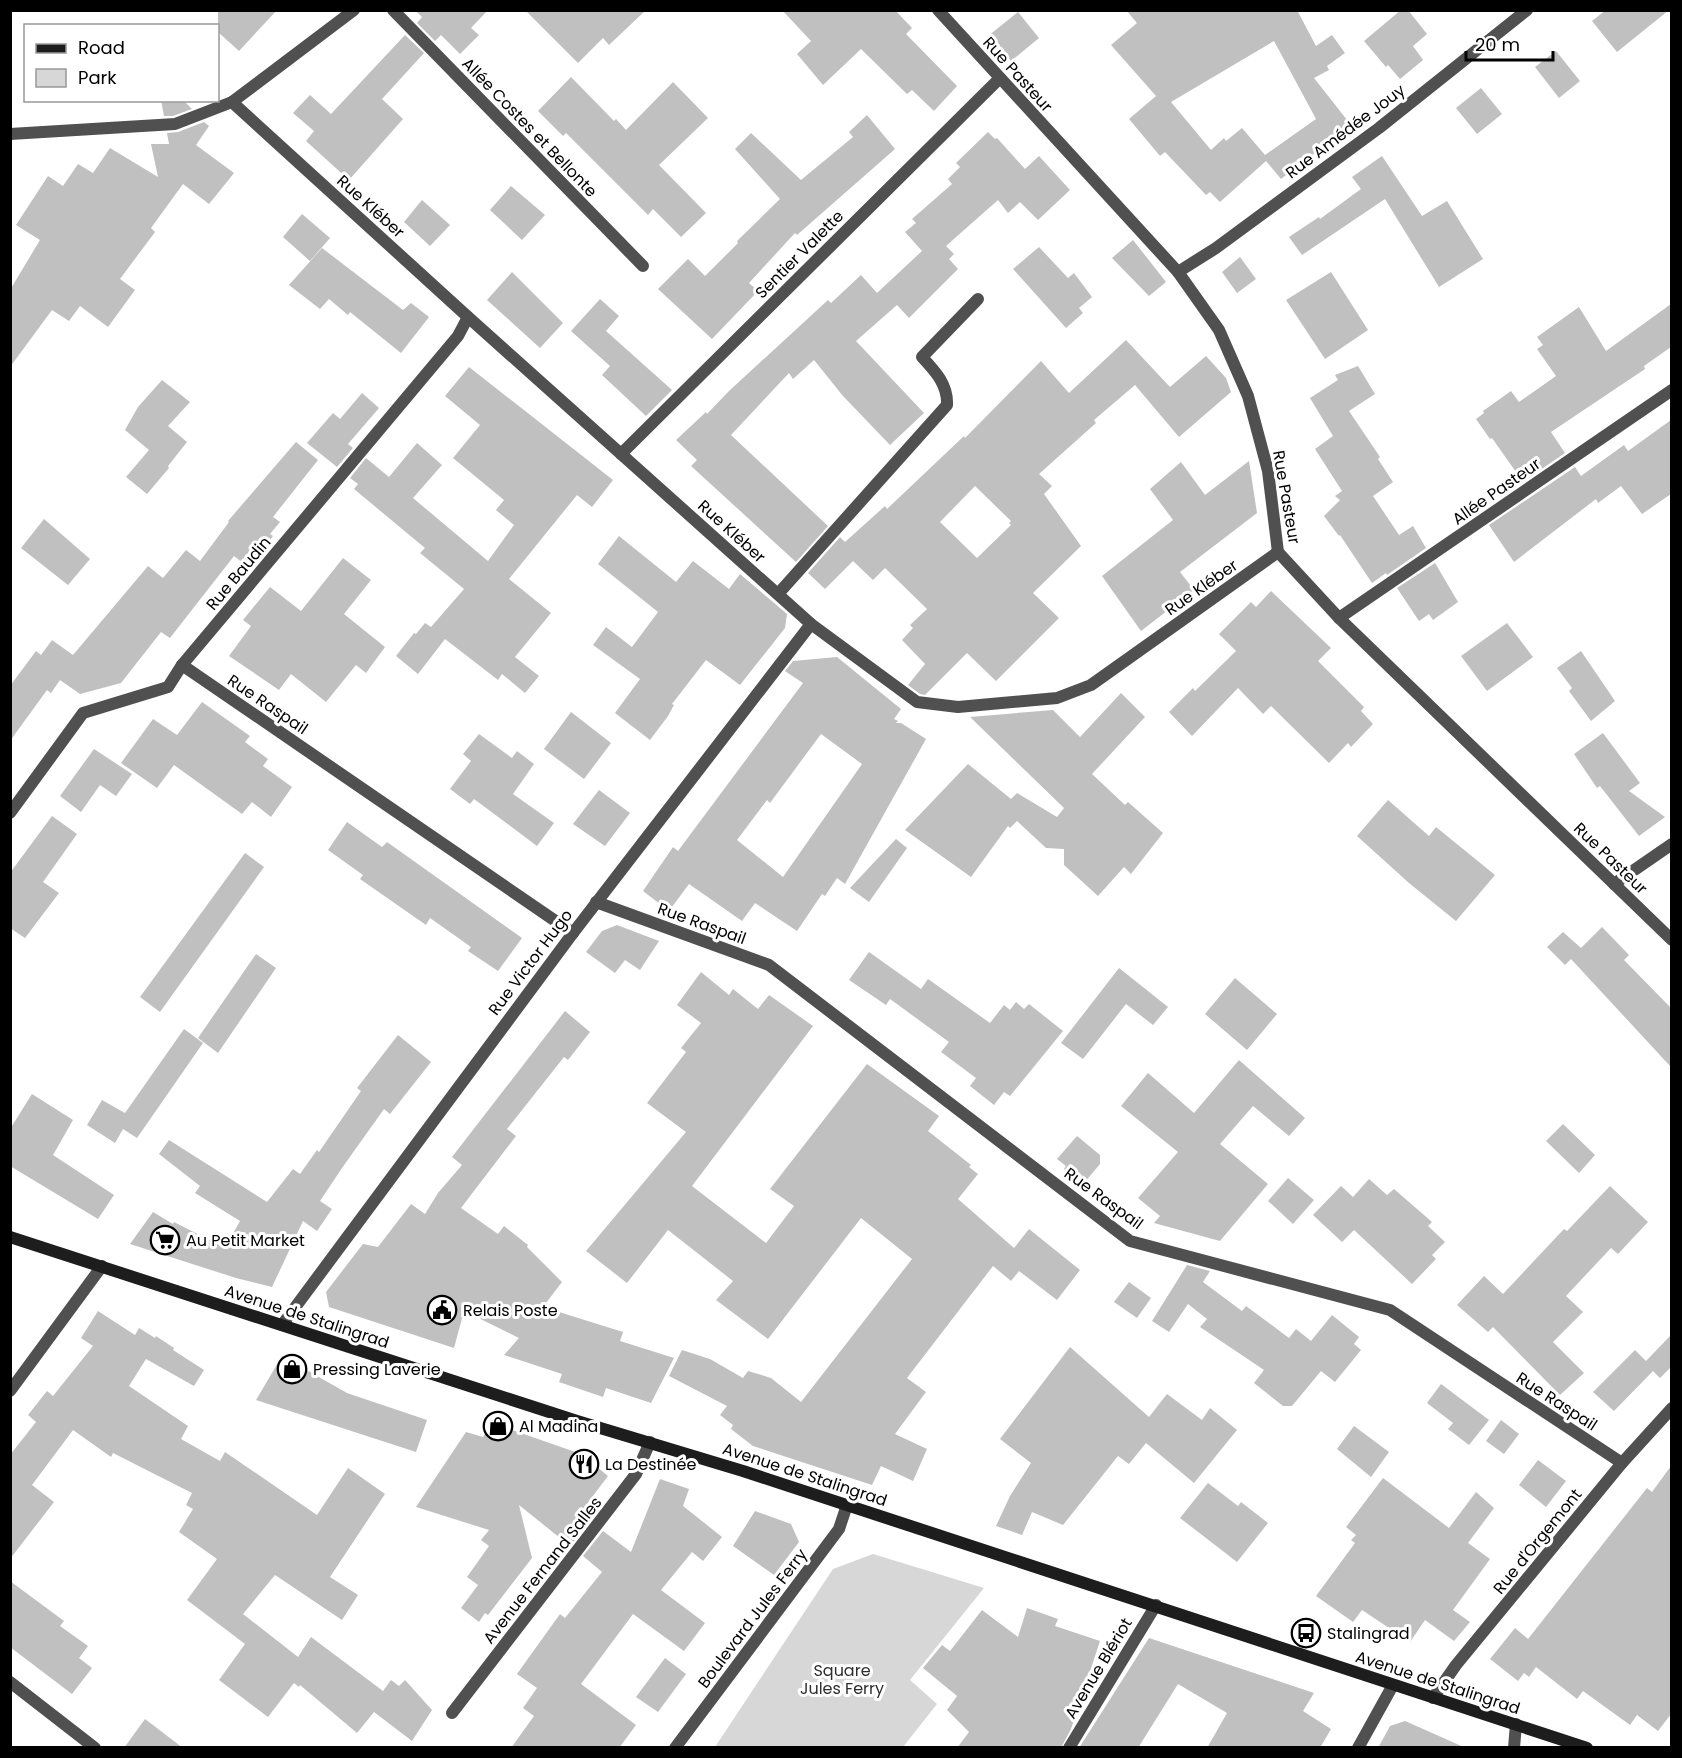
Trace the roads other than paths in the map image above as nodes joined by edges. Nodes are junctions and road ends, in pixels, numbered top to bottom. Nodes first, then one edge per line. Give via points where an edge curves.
1 (354, 10) edge
2 (393, 10) edge
3 (939, 10) edge
4 (1527, 10) edge
5 (1000, 78) junction
6 (232, 102) junction
7 (10, 134) edge
8 (643, 266) dead end
9 (1178, 272) junction
10 (978, 299) dead end
11 (468, 317) junction
12 (1671, 390) edge
13 (621, 454) junction
14 (1278, 552) junction
15 (778, 594) junction
16 (1339, 618) junction
17 (811, 624) junction
18 (182, 665) junction
19 (10, 813) edge
20 (1671, 844) edge
21 (1614, 884) junction
22 (596, 902) junction
23 (573, 933) junction
24 (1671, 940) edge
25 (10, 1237) edge
26 (102, 1266) junction
27 (282, 1325) junction
28 (10, 1391) edge
29 (1671, 1408) edge
30 (650, 1443) junction
31 (1622, 1463) junction
32 (847, 1505) junction
33 (1156, 1605) junction
34 (10, 1682) edge
35 (1394, 1685) junction
36 (1433, 1698) junction
37 (452, 1713) dead end
38 (1516, 1724) junction
39 (95, 1748) edge
40 (675, 1748) edge
41 (1069, 1748) edge
42 (1358, 1748) edge
43 (1514, 1748) edge
44 (1587, 1748) edge

1 - 6 street
2 - 8 street, Allée Costes et Bellonte
3 - 5 street, Rue Pasteur
4 - 9 street, Rue Amédée Jouy via 1378,128
5 - 9 street, Rue Pasteur
5 - 13 street, Sentier Valette
6 - 7 street via 175,124
6 - 11 street, Rue Kléber
9 - 14 street, Rue Pasteur via 1219,330 1248,396 1268,471
10 - 15 street via 922,357 948,392 947,405
11 - 13 street, Rue Kléber
11 - 18 street, Rue Baudin via 458,336
12 - 16 street, Allée Pasteur
13 - 15 street, Rue Kléber
14 - 16 street, Rue Pasteur
14 - 17 street, Rue Kléber via 1091,685 1057,698 958,707 917,702
15 - 17 street, Rue Kléber
16 - 21 street, Rue Pasteur
17 - 22 street, Rue Victor Hugo
18 - 19 street, Rue Baudin via 168,687 83,713
18 - 23 street, Rue Raspail
20 - 21 street
21 - 24 street, Rue Pasteur
22 - 23 street, Rue Victor Hugo
22 - 31 street, Rue Raspail via 769,965 1130,1241 1390,1310
23 - 27 street, Rue Victor Hugo
25 - 26 main road, Avenue de Stalingrad
26 - 27 main road, Avenue de Stalingrad
26 - 28 street
27 - 30 main road, Avenue de Stalingrad
29 - 31 street, Rue d'Orgemont
30 - 32 main road, Avenue de Stalingrad
30 - 37 street, Avenue Fernand Salles via 636,1474
31 - 36 street, Rue d'Orgemont
32 - 33 main road, Avenue de Stalingrad
32 - 40 street, Boulevard Jules Ferry via 839,1530
33 - 35 main road, Avenue de Stalingrad
33 - 41 street, Avenue Blériot
34 - 39 street
35 - 36 main road, Avenue de Stalingrad
35 - 42 street
36 - 38 main road, Avenue de Stalingrad
38 - 43 street
38 - 44 main road, Avenue de Stalingrad

